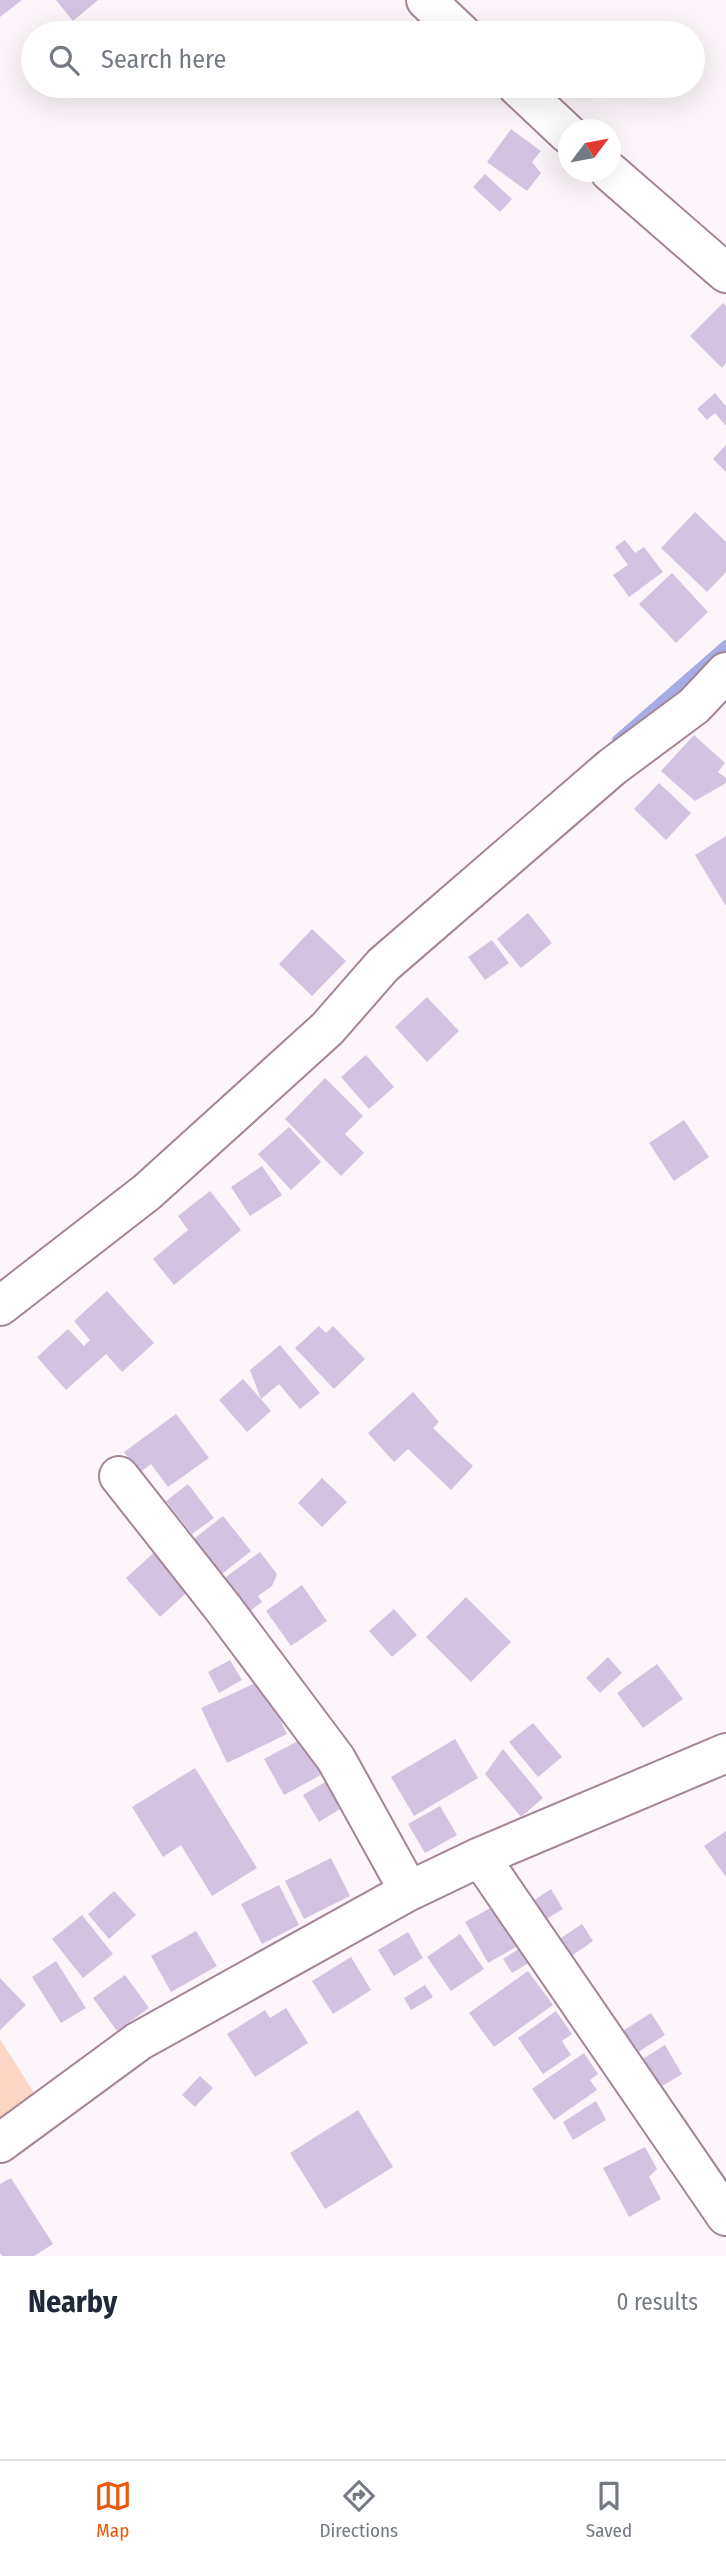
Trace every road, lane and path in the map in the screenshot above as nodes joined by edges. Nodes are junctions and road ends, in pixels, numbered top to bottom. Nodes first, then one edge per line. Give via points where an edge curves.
1 (426, 0) edge
2 (448, 21) edge
3 (530, 98) edge
4 (558, 124) edge
5 (621, 182) edge
6 (726, 273) edge
7 (726, 672) edge
8 (0, 1306) edge
9 (119, 1476) dead end
10 (726, 1753) edge
11 (480, 1857) junction
12 (409, 1891) junction
13 (0, 2143) edge
14 (726, 2216) edge

1 - 2 street
3 - 4 street
5 - 6 street
7 - 8 street via 694,706 612,767 383,965 327,1029 147,1192
9 - 12 street via 336,1759
10 - 11 street
11 - 12 street
11 - 14 street
12 - 13 street via 139,2041

